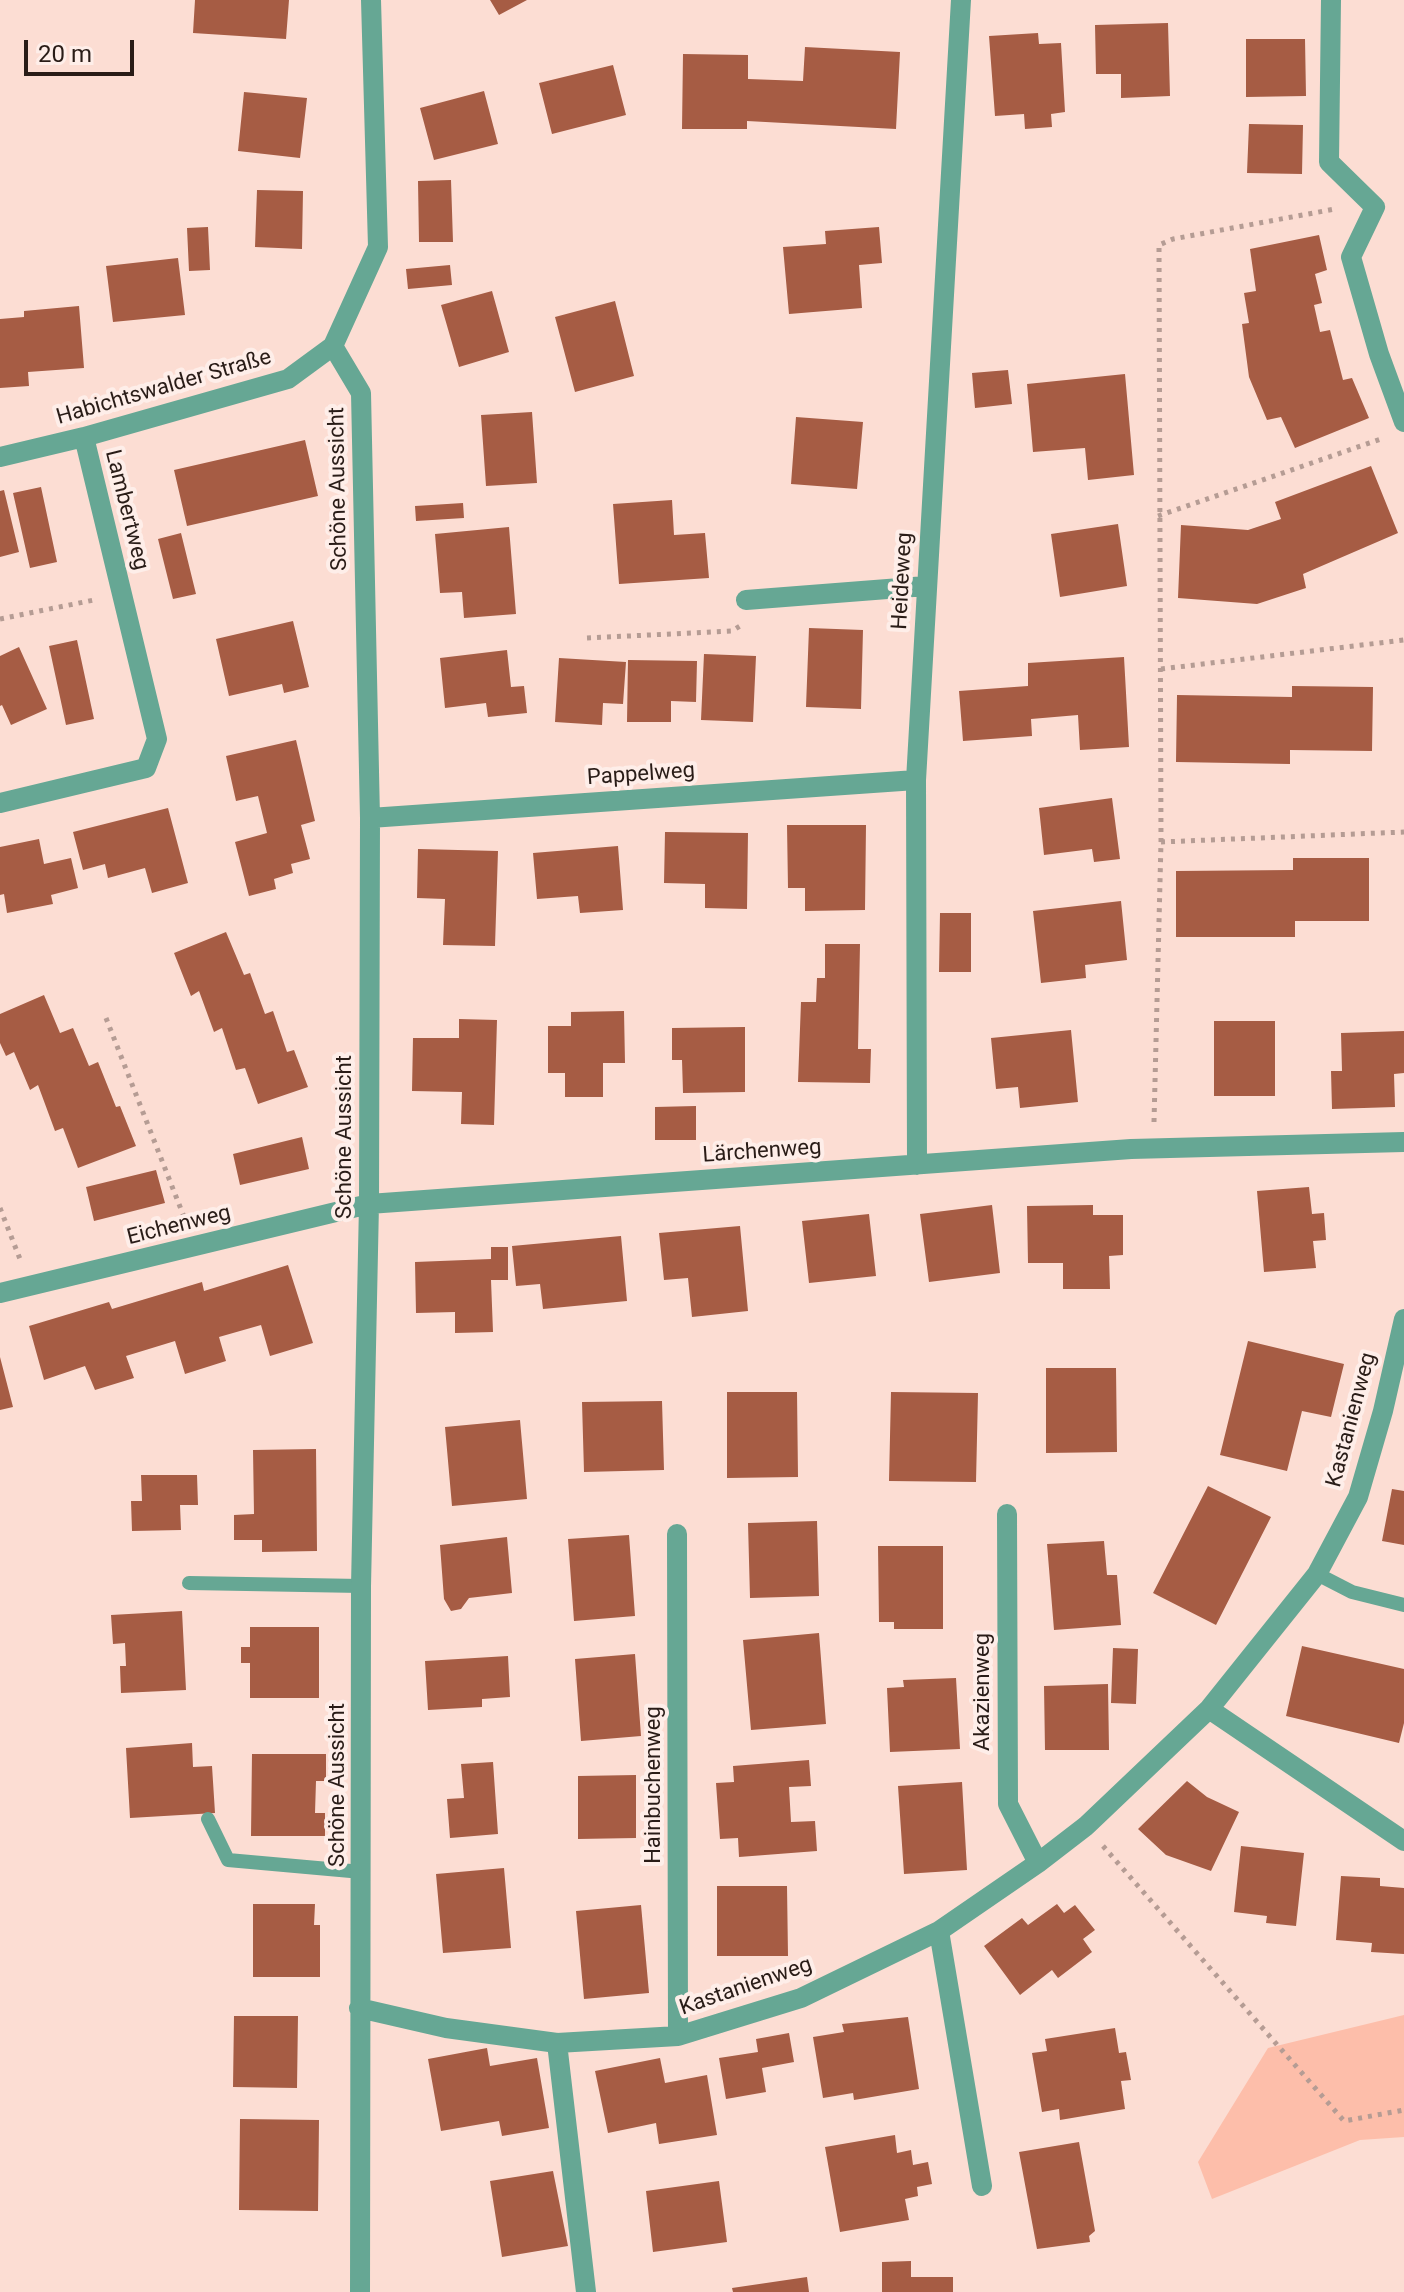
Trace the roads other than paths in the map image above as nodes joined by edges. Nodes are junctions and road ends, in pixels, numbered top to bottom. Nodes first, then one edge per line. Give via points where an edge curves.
1 (371, 0) edge
2 (961, 0) edge
3 (1331, 0) edge
4 (333, 346) junction
5 (1397, 429) edge
6 (84, 437) junction
7 (0, 457) edge
8 (926, 586) junction
9 (746, 600) road end
10 (916, 780) junction
11 (0, 803) edge
12 (370, 818) junction
13 (1404, 1142) edge
14 (917, 1165) junction
15 (369, 1204) junction
16 (0, 1293) edge
17 (1404, 1319) edge
18 (1007, 1514) dead end
19 (677, 1534) dead end
20 (1317, 1574) junction
21 (189, 1583) dead end
22 (361, 1586) junction
23 (1404, 1605) edge
24 (1209, 1709) junction
25 (208, 1819) dead end
26 (1404, 1841) edge
27 (1038, 1863) junction
28 (362, 1872) junction
29 (939, 1931) junction
30 (359, 2008) junction
31 (678, 2036) junction
32 (557, 2043) junction
33 (982, 2186) dead end
34 (360, 2292) edge
35 (586, 2292) edge

1 - 4 street via 378,247
2 - 8 street, Heideweg
3 - 5 street via 1329,162 1375,207 1351,257
4 - 6 street, Habichtswalder Straße via 288,379
4 - 12 street, Schöne Aussicht via 361,393
6 - 7 street, Habichtswalder Straße
6 - 11 street, Lambertweg via 157,739 146,768
8 - 9 street
8 - 10 street, Heideweg
10 - 12 street, Pappelweg
10 - 14 street, Heideweg
12 - 15 street, Schöne Aussicht
13 - 14 street, Lärchenweg via 1131,1149
14 - 15 street, Lärchenweg
15 - 16 street, Eichenweg
15 - 22 street, Schöne Aussicht
17 - 20 street, Kastanienweg via 1358,1497
18 - 27 street, Akazienweg via 1008,1804
19 - 31 street, Hainbuchenweg
20 - 23 lane via 1352,1592
20 - 24 street, Kastanienweg
21 - 22 lane
22 - 28 street, Schöne Aussicht
24 - 26 street
24 - 27 street, Kastanienweg via 1086,1826
25 - 28 lane via 228,1860
27 - 29 street, Kastanienweg
28 - 30 street, Schöne Aussicht
29 - 31 street, Kastanienweg via 801,1998
29 - 33 street
30 - 32 street, Kastanienweg via 446,2028
30 - 34 street, Schöne Aussicht
31 - 32 street, Kastanienweg
32 - 35 street

